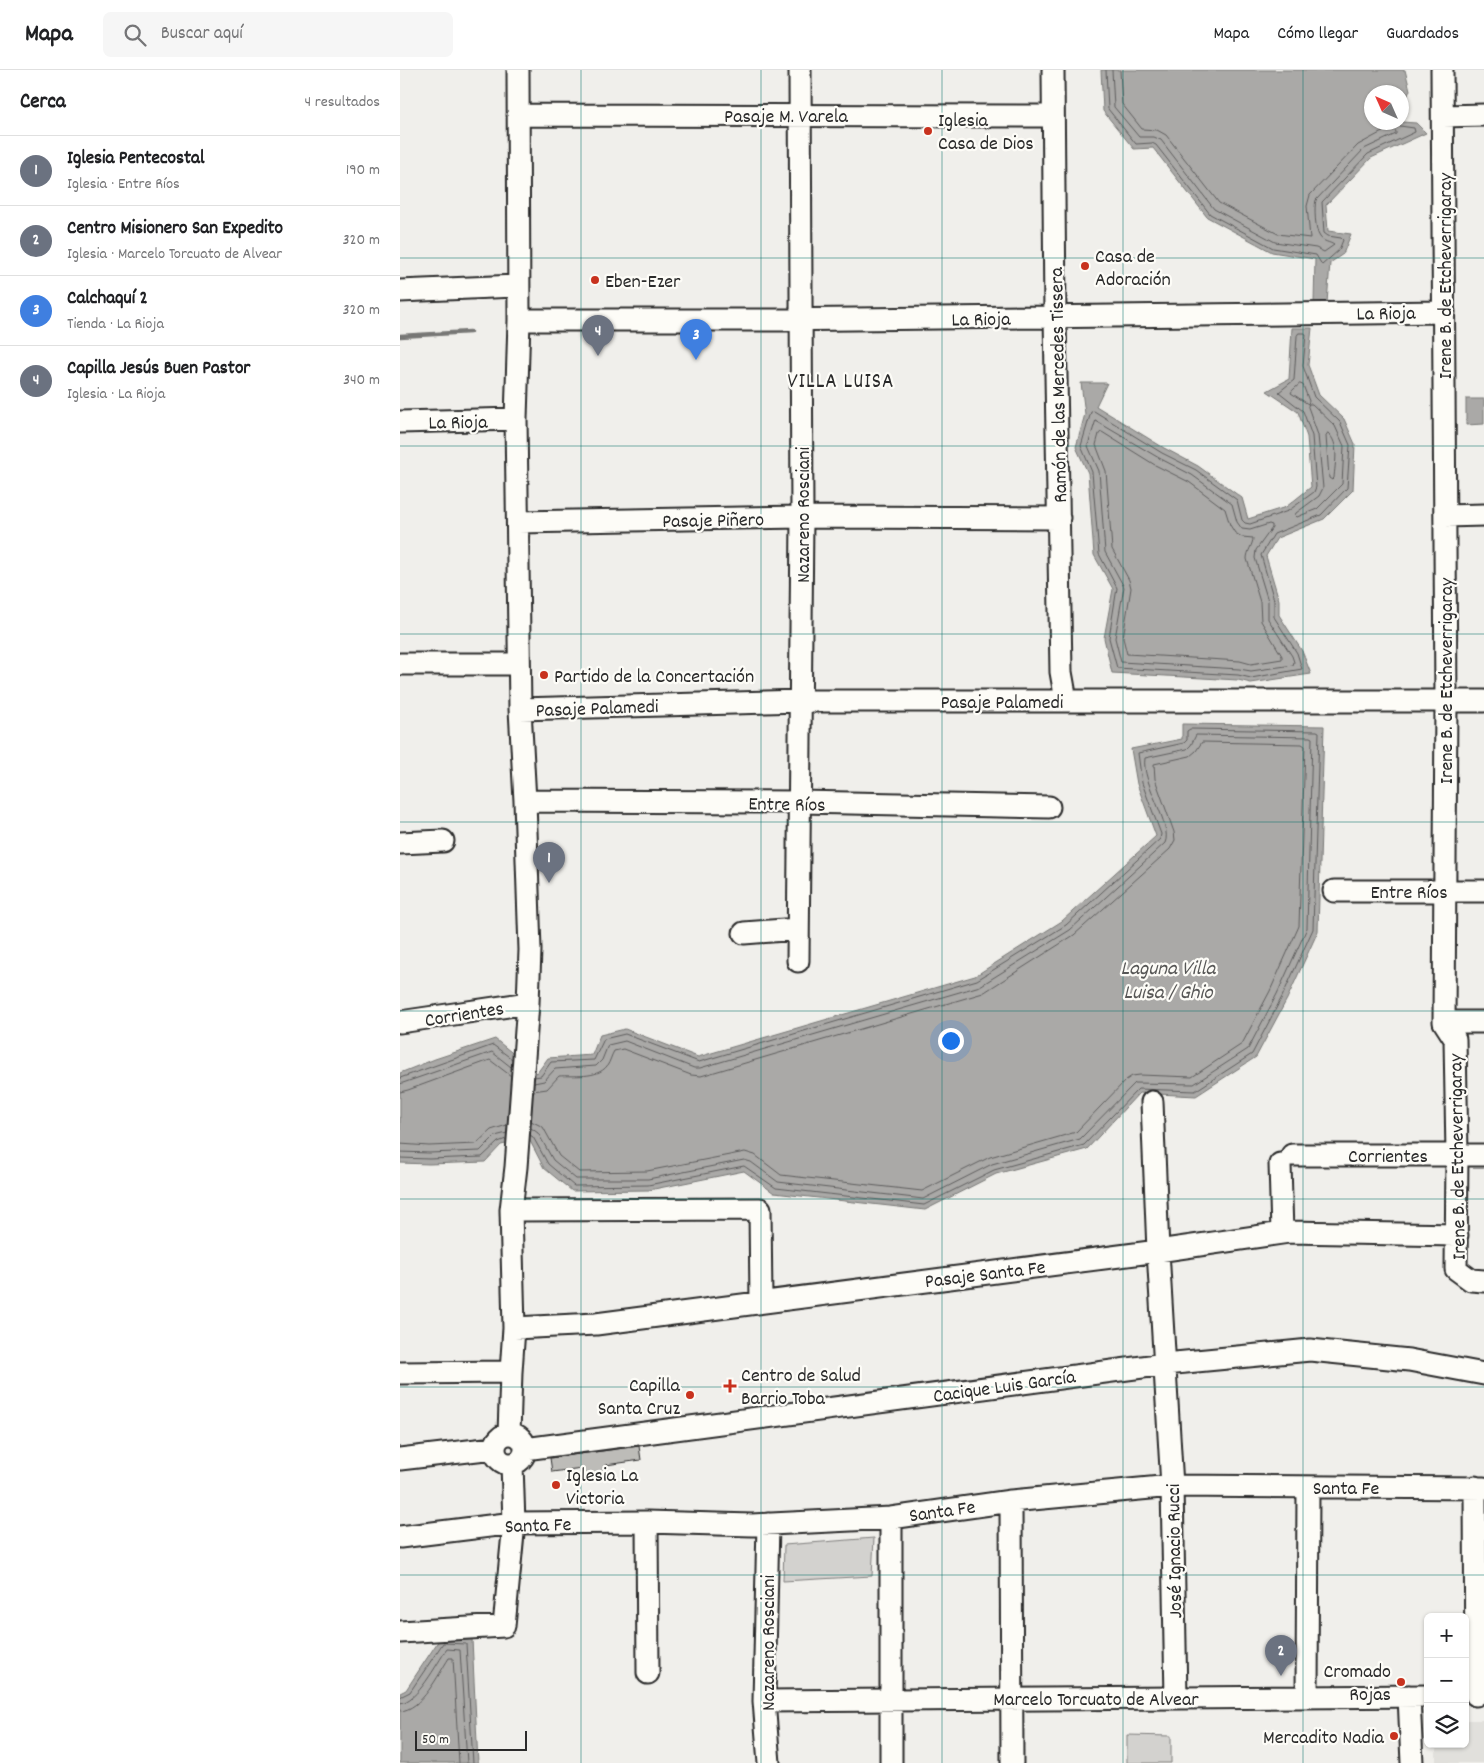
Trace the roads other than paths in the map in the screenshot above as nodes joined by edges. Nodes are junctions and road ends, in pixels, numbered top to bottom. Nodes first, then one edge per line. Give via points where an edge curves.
1 (518, 70) edge
2 (800, 70) edge
3 (1053, 70) edge
4 (1442, 70) edge
5 (518, 114) junction
6 (800, 115) junction
7 (1484, 115) edge
8 (1053, 116) junction
9 (1443, 116) junction
10 (518, 286) junction
11 (400, 291) edge
12 (1444, 312) junction
13 (1055, 316) junction
14 (518, 320) junction
15 (801, 320) junction
16 (516, 419) junction
17 (400, 422) edge
18 (1484, 515) edge
19 (1445, 516) junction
20 (802, 517) junction
21 (1059, 518) junction
22 (518, 522) junction
23 (400, 664) edge
24 (519, 664) junction
25 (1066, 700) junction
26 (802, 701) junction
27 (1446, 701) junction
28 (1484, 701) edge
29 (520, 709) junction
30 (525, 801) junction
31 (800, 802) junction
32 (1049, 807) dead end
33 (443, 841) dead end
34 (400, 843) edge
35 (1444, 890) junction
36 (1334, 891) dead end
37 (1484, 891) edge
38 (798, 929) junction
39 (744, 933) dead end
40 (798, 961) dead end
41 (528, 1003) junction
42 (400, 1022) edge
43 (1444, 1022) junction
44 (1484, 1022) edge
45 (1152, 1102) dead end
46 (1457, 1155) junction
47 (1484, 1155) edge
48 (511, 1210) junction
49 (1282, 1233) junction
50 (1457, 1235) junction
51 (1158, 1251) junction
52 (1478, 1281) edge
53 (761, 1302) junction
54 (514, 1328) junction
55 (1165, 1364) junction
56 (511, 1372) junction
57 (400, 1373) edge
58 (1484, 1374) edge
59 (502, 1441) junction
60 (518, 1457) junction
61 (400, 1459) edge
62 (1172, 1486) junction
63 (1308, 1487) junction
64 (1480, 1488) edge
65 (1011, 1501) junction
66 (891, 1518) junction
67 (647, 1522) junction
68 (514, 1523) junction
69 (768, 1524) junction
70 (400, 1537) edge
71 (400, 1632) edge
72 (648, 1672) dead end
73 (1475, 1695) edge
74 (1419, 1696) edge
75 (1306, 1697) junction
76 (1176, 1698) junction
77 (1011, 1699) junction
78 (892, 1700) junction
79 (764, 1701) junction
80 (769, 1763) edge
81 (891, 1763) edge
82 (1012, 1763) edge
83 (1412, 1763) edge

1 - 5 street
2 - 6 street, Nazareno Rosciani
3 - 8 street, Ramón de las Mercedes Tissera
4 - 9 street, Irene B. de Etcheverrigaray
5 - 6 street, Pasaje M. Varela
5 - 10 street
6 - 8 street, Pasaje M. Varela
6 - 15 street, Nazareno Rosciani
7 - 9 street
8 - 13 street, Ramón de las Mercedes Tissera
9 - 12 street, Irene B. de Etcheverrigaray
10 - 11 street
10 - 14 street
12 - 13 street, La Rioja
12 - 19 street, Irene B. de Etcheverrigaray
13 - 15 street, La Rioja
13 - 21 street, Ramón de las Mercedes Tissera
14 - 15 street, La Rioja
14 - 16 street
15 - 20 street, Nazareno Rosciani
16 - 17 street, La Rioja
16 - 22 street
18 - 19 street
19 - 27 street, Irene B. de Etcheverrigaray
20 - 21 street, Pasaje Piñero
20 - 22 street, Pasaje Piñero
20 - 26 street, Nazareno Rosciani
21 - 25 street, Ramón de las Mercedes Tissera via 1061,672
22 - 24 street
23 - 24 street
24 - 29 street
25 - 26 street, Pasaje Palamedi
25 - 27 street, Pasaje Palamedi
26 - 29 street, Pasaje Palamedi
26 - 31 street, Nazareno Rosciani
27 - 28 street, Pasaje Palamedi
27 - 35 street, Irene B. de Etcheverrigaray
29 - 30 street
30 - 31 street, Entre Ríos
30 - 41 street via 530,950
31 - 32 street, Entre Ríos
31 - 38 street, Nazareno Rosciani
33 - 34 street
35 - 36 street, Entre Ríos
35 - 37 street, Entre Ríos
35 - 43 street, Irene B. de Etcheverrigaray
38 - 39 street
38 - 40 street, Nazareno Rosciani
41 - 42 street, Corrientes
41 - 48 street
43 - 44 street
43 - 46 street, Irene B. de Etcheverrigaray via 1455,1039
45 - 51 street
46 - 47 street, Corrientes
46 - 49 street, Corrientes via 1286,1160
46 - 50 street, Irene B. de Etcheverrigaray
48 - 53 street via 760,1209
48 - 54 street
49 - 50 street, Pasaje Santa Fe
49 - 51 street, Pasaje Santa Fe
50 - 52 street, Irene B. de Etcheverrigaray via 1456,1269
51 - 53 street, Pasaje Santa Fe
51 - 55 street
53 - 54 street, Pasaje Santa Fe via 596,1324
54 - 56 street
55 - 58 street, Cacique Luis García via 1310,1350 1409,1360
55 - 60 street, Cacique Luis García
55 - 62 street, José Ignacio Rucci
56 - 57 street
56 - 59 street
59 - 60 street via 496,1457 503,1463
59 - 61 street
60 - 68 street
62 - 63 street, Santa Fe
62 - 65 street, Santa Fe
62 - 76 street, José Ignacio Rucci
63 - 64 street, Santa Fe
63 - 75 street
64 - 73 street
65 - 66 street, Santa Fe
65 - 77 street
66 - 69 street, Santa Fe
66 - 78 street
67 - 68 street, Santa Fe
67 - 69 street, Santa Fe
67 - 72 street
68 - 70 street, Santa Fe
68 - 71 street via 504,1626
69 - 79 street, Nazareno Rosciani
74 - 75 street, Marcelo Torcuato de Alvear
74 - 83 street
75 - 76 street, Marcelo Torcuato de Alvear
76 - 77 street, Marcelo Torcuato de Alvear
77 - 78 street, Marcelo Torcuato de Alvear
77 - 82 street
78 - 79 street, Marcelo Torcuato de Alvear
78 - 81 street
79 - 80 street, Nazareno Rosciani

